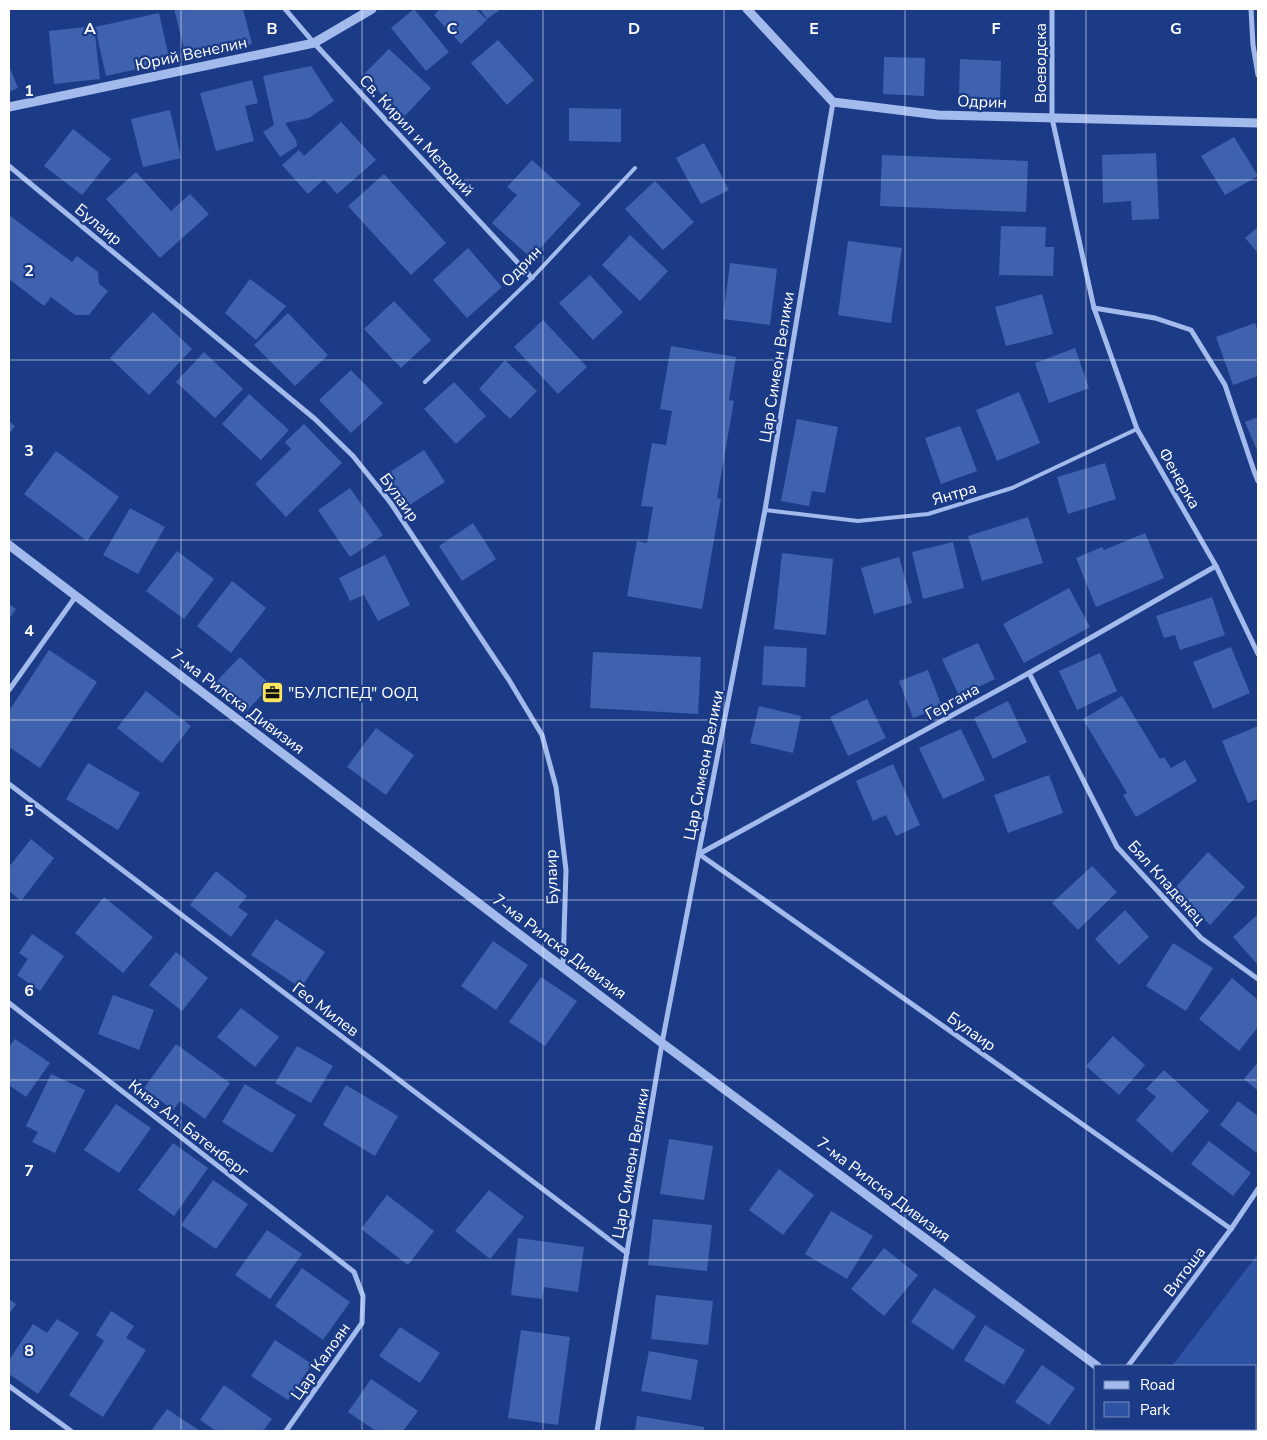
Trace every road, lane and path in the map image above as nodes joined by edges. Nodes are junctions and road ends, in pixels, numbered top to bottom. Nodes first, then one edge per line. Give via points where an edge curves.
1 (285, 9) edge
2 (372, 9) edge
3 (747, 9) edge
4 (1052, 9) edge
5 (1251, 9) edge
6 (314, 43) junction
7 (1258, 75) edge
8 (833, 102) junction
9 (9, 108) edge
10 (1052, 118) junction
11 (1258, 123) edge
12 (9, 166) edge
13 (635, 168) dead end
14 (532, 278) junction
15 (1094, 308) junction
16 (425, 382) dead end
17 (1137, 429) junction
18 (1258, 480) edge
19 (765, 510) junction
20 (9, 545) edge
21 (1216, 566) junction
22 (76, 596) junction
23 (1258, 654) edge
24 (1029, 673) junction
25 (9, 690) edge
26 (9, 784) edge
27 (699, 854) junction
28 (563, 968) junction
29 (1258, 978) edge
30 (9, 1003) edge
31 (662, 1044) junction
32 (1258, 1190) edge
33 (1231, 1229) junction
34 (627, 1253) junction
35 (354, 1272) joint
36 (1097, 1365) edge
37 (1129, 1365) edge
38 (9, 1386) edge
39 (70, 1431) edge
40 (286, 1431) edge
41 (597, 1431) edge

1 - 6 street, Св. Кирил и Методий
2 - 6 street, Юрий Венелин
3 - 8 street
4 - 10 street, Воеводска
5 - 7 street
6 - 9 street, Юрий Венелин
6 - 14 street, Св. Кирил и Методий
8 - 10 street, Одрин via 938,115
8 - 19 street, Цар Симеон Велики
10 - 11 street, Одрин
10 - 15 street, Фенерка
12 - 28 street, Булаир via 315,419 354,456 390,502 542,735 556,787 566,870
13 - 14 lane, Одрин
14 - 16 lane, Одрин
15 - 17 street, Фенерка
15 - 18 street via 1155,318 1191,330 1225,385
17 - 19 lane, Янтра via 1012,488 928,514 858,521
17 - 21 street, Фенерка
19 - 27 street, Цар Симеон Велики
20 - 22 street, 7-ма Рилска Дивизия
21 - 23 street, Фенерка
21 - 24 street, Гергана
22 - 25 street
22 - 28 street, 7-ма Рилска Дивизия
24 - 27 street, Гергана
24 - 29 street, Бял Кладенец via 1117,847 1201,938
26 - 34 street, Гео Милев
27 - 31 street, Цар Симеон Велики
27 - 33 street, Булаир
28 - 31 street, 7-ма Рилска Дивизия
30 - 35 street, Княз Ал. Батенберг
31 - 34 street, Цар Симеон Велики
31 - 36 street, 7-ма Рилска Дивизия
32 - 33 street, Витоша
33 - 37 street, Витоша
34 - 41 street, Цар Симеон Велики
35 - 40 street, Цар Калоян via 364,1296 362,1322
38 - 39 street

